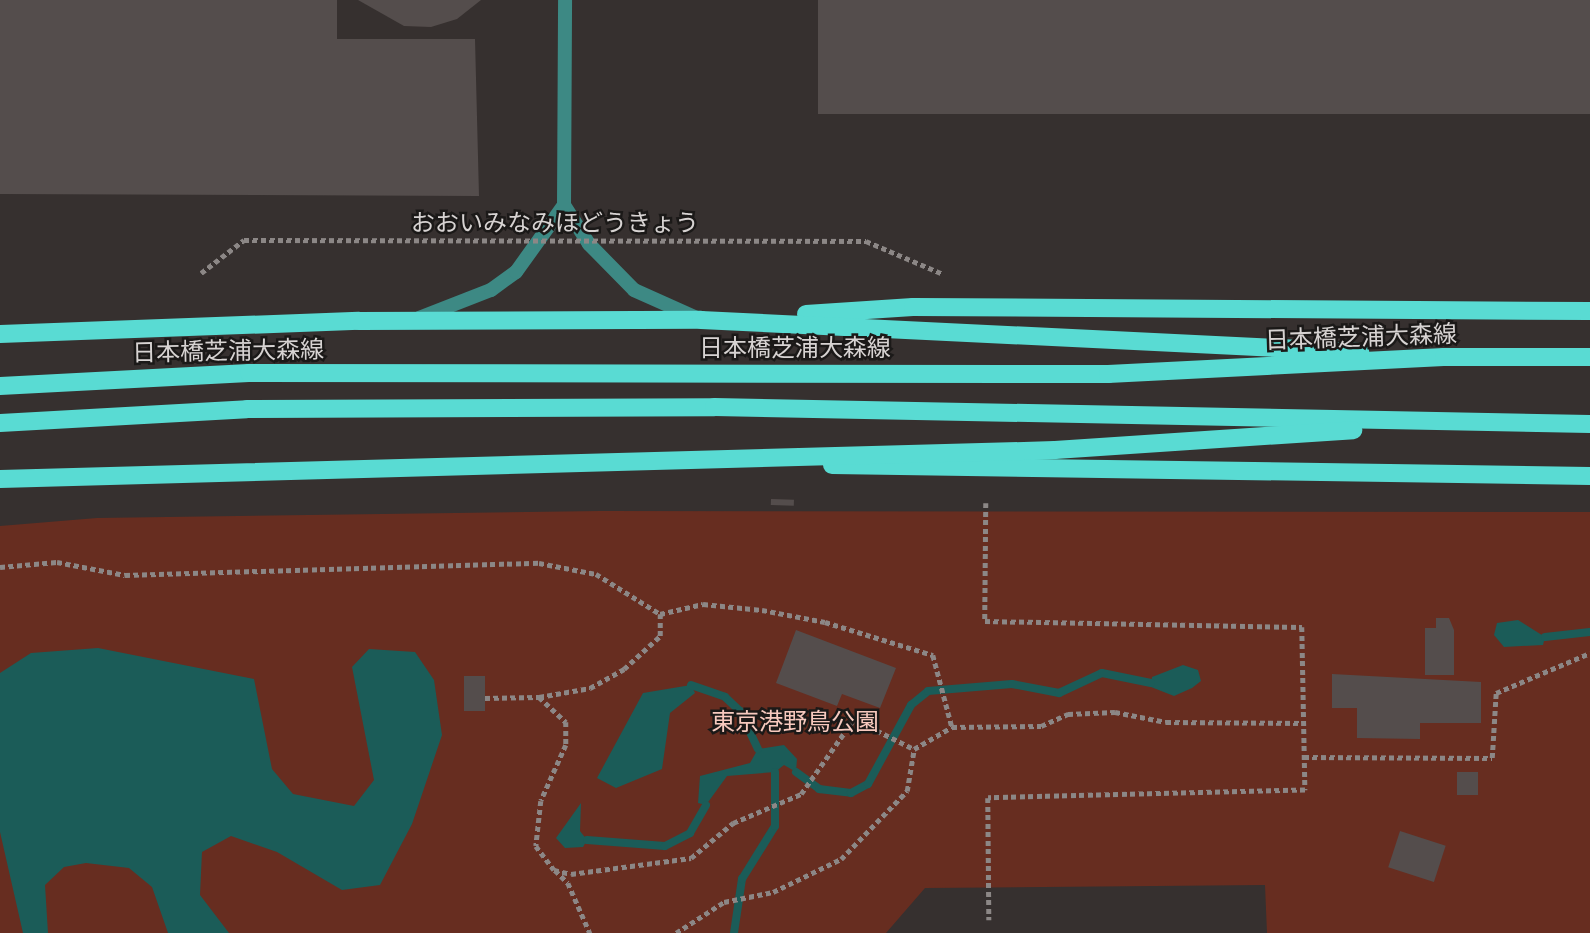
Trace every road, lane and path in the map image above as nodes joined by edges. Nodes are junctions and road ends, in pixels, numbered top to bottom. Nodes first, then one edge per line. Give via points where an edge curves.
1 (565, 0) edge
2 (564, 205) junction
3 (201, 273) dead end
4 (943, 274) dead end
5 (1590, 311) edge
6 (701, 320) junction
7 (411, 321) junction
8 (0, 334) edge
9 (1444, 357) junction
10 (1590, 357) edge
11 (0, 386) edge
12 (0, 423) edge
13 (1444, 424) junction
14 (1590, 424) edge
15 (724, 458) junction
16 (1590, 475) edge
17 (0, 479) edge
18 (986, 503) dead end
19 (0, 567) edge
20 (660, 614) junction
21 (1590, 653) edge
22 (539, 697) junction
23 (485, 698) dead end
24 (1303, 723) junction
25 (952, 727) junction
26 (914, 748) junction
27 (1304, 757) junction
28 (554, 870) junction
29 (989, 920) dead end
30 (590, 933) edge
31 (676, 933) edge

1 - 2 lane
2 - 6 lane via 589,244 634,290
2 - 7 lane via 516,272 491,290
3 - 4 path, おおいみなみほどうきょう, bridge via 244,240 866,241
5 - 6 main road via 913,307
6 - 7 main road
6 - 9 main road
7 - 8 main road
9 - 10 main road, 日本橋芝浦大森線
9 - 11 main road, 日本橋芝浦大森線 via 1108,373 249,373
12 - 13 main road via 247,409 714,407
13 - 14 main road
13 - 15 main road via 1055,450
15 - 16 main road via 898,470
15 - 17 main road
18 - 24 path via 985,621 1302,626
19 - 20 path via 57,562 125,575 539,563 596,574
20 - 22 path via 660,636 624,669 590,688
20 - 25 path via 703,604 825,622 933,655
21 - 27 path via 1496,693 1492,758
22 - 23 path
22 - 28 path via 566,722 566,746 541,802 536,846
24 - 25 path via 1166,722 1115,712 1068,714 1041,726
24 - 27 path
25 - 26 path
26 - 28 path via 854,719 801,794 785,806 760,811 709,839 691,858 659,867
26 - 31 path via 907,791 873,832 811,877 724,902
27 - 29 path via 1305,790 988,798
28 - 30 path via 568,883

